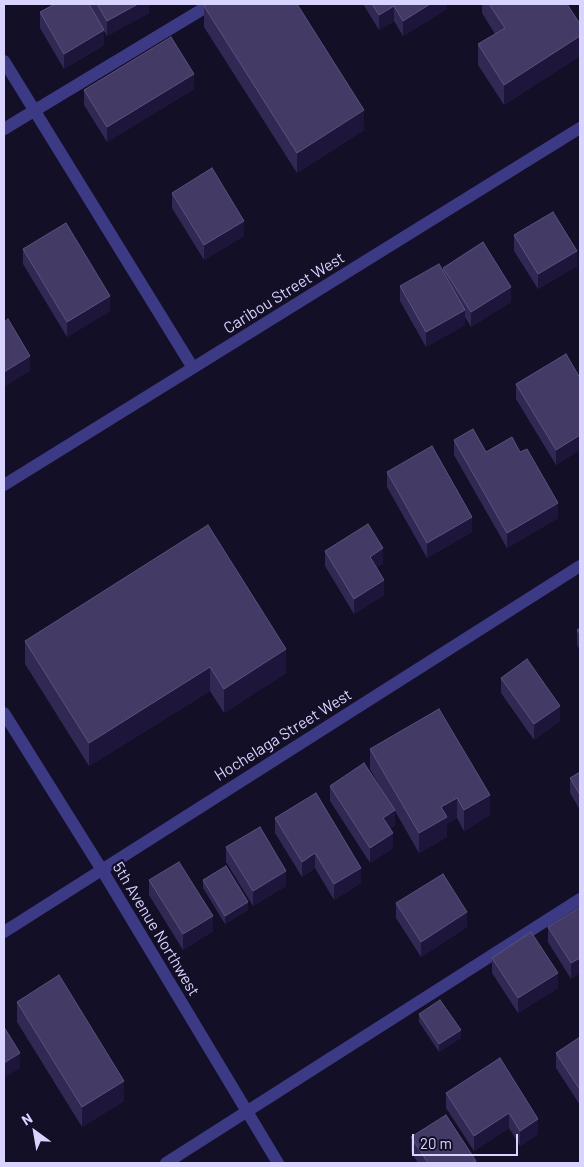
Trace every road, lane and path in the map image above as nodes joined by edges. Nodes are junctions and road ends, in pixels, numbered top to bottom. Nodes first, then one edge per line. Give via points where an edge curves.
1 (211, 4) edge
2 (4, 61) edge
3 (33, 111) junction
4 (580, 128) edge
5 (4, 129) edge
6 (193, 368) junction
7 (4, 485) edge
8 (580, 566) edge
9 (4, 713) edge
10 (102, 870) junction
11 (580, 899) edge
12 (4, 932) edge
13 (248, 1113) junction
14 (166, 1163) edge
15 (278, 1163) edge

1 - 3 street
2 - 3 street
3 - 5 street
3 - 6 street
4 - 6 street, Caribou Street West
6 - 7 street, Caribou Street West
8 - 10 street, Hochelaga Street West
9 - 10 street, 5th Avenue Northwest
10 - 12 street, Hochelaga Street West
10 - 13 street, 5th Avenue Northwest
11 - 13 street
13 - 14 street
13 - 15 street, 5th Avenue Northwest

